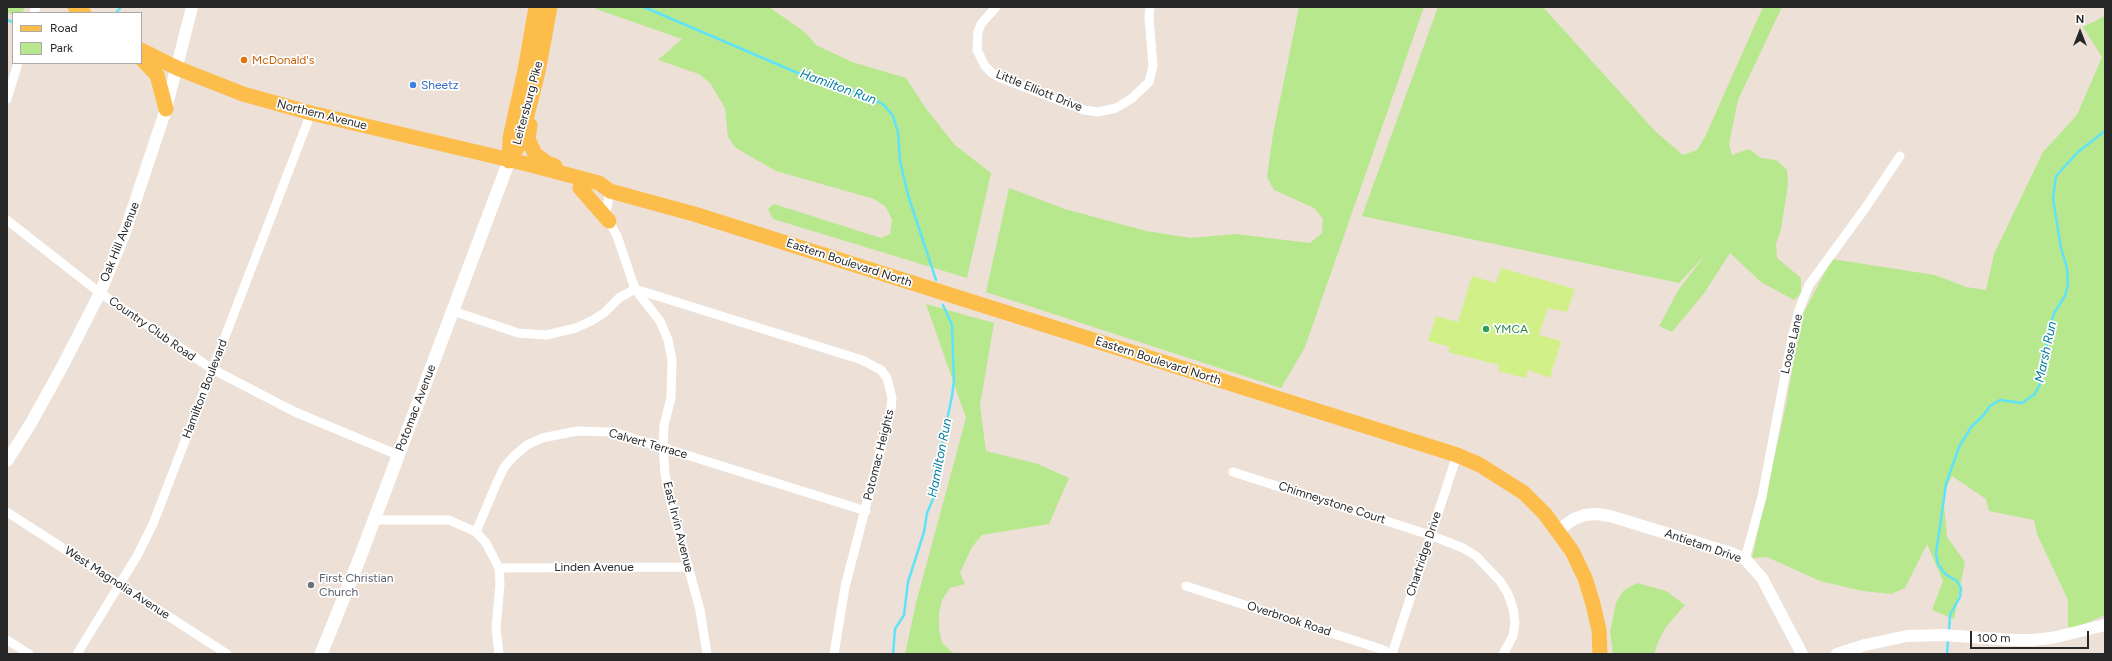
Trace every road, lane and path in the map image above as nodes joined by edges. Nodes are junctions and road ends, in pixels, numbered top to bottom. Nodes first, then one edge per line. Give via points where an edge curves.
1 (192, 7) edge
2 (536, 7) edge
3 (550, 7) edge
4 (996, 7) edge
5 (1150, 7) edge
6 (142, 50) edge
7 (142, 59) edge
8 (18, 64) edge
9 (177, 68) junction
10 (538, 72) junction
11 (7, 99) edge
12 (166, 109) junction
13 (311, 113) junction
14 (1900, 156) dead end
15 (509, 161) junction
16 (577, 182) junction
17 (610, 191) junction
18 (7, 220) edge
19 (608, 221) junction
20 (635, 289) junction
21 (100, 293) junction
22 (453, 311) junction
23 (212, 369) junction
24 (663, 447) junction
25 (398, 455) junction
26 (1457, 455) junction
27 (7, 461) edge
28 (1233, 472) dead end
29 (866, 511) junction
30 (7, 512) edge
31 (374, 520) junction
32 (1557, 531) junction
33 (476, 532) junction
34 (1430, 535) junction
35 (1745, 559) junction
36 (689, 567) junction
37 (499, 568) junction
38 (120, 585) junction
39 (1186, 586) dead end
40 (2105, 625) edge
41 (7, 640) edge
42 (29, 654) edge
43 (77, 654) edge
44 (227, 654) edge
45 (322, 654) edge
46 (499, 654) edge
47 (707, 654) edge
48 (834, 654) edge
49 (1392, 654) edge
50 (1503, 654) edge
51 (1600, 654) edge
52 (1802, 654) edge
53 (1837, 654) edge

1 - 9 street, Oak Hill Avenue
2 - 15 main road, Leitersburg Pike via 510,138
3 - 10 main road, Leitersburg Pike
4 - 5 street, Little Elliott Drive via 981,24 978,32 977,50 985,66 1001,78 1084,110 1098,112 1116,108 1131,99 1149,82 1153,66
6 - 9 main road, Northern Avenue
7 - 12 main road via 157,75
8 - 11 street
9 - 12 street, Oak Hill Avenue
9 - 13 main road, Northern Avenue via 243,94
10 - 15 main road, Leitersburg Pike via 520,143
10 - 16 main road via 528,138 535,154 547,164 570,171
12 - 21 street, Oak Hill Avenue via 124,235
13 - 15 main road, Northern Avenue
13 - 23 street, Hamilton Boulevard
14 - 35 street, Loose Lane via 1809,285 1799,310 1762,497
15 - 16 main road, Eastern Boulevard North
15 - 22 main road, Potomac Avenue
16 - 17 main road, Eastern Boulevard North via 599,183
16 - 19 main road
17 - 19 street via 606,213
17 - 26 main road, Eastern Boulevard North via 694,214
18 - 21 street, Country Club Road
19 - 20 street via 617,236
20 - 22 street via 587,323 546,335 518,333
20 - 24 street, East Irvin Avenue via 660,322 668,340 672,360 671,398 664,425
20 - 29 street, Potomac Heights via 862,360 881,370 891,388 892,398
21 - 23 street, Country Club Road
21 - 27 street, Oak Hill Avenue via 59,373
22 - 25 main road, Potomac Avenue
23 - 25 street, Country Club Road via 295,412
23 - 38 street, Hamilton Boulevard via 153,524
24 - 29 street, Calvert Terrace
24 - 33 street, Calvert Terrace via 613,432 594,430 542,438 527,445 505,466
24 - 36 street, East Irvin Avenue via 670,500
25 - 31 main road, Potomac Avenue
26 - 32 main road, Eastern Boulevard North via 1480,465 1524,493 1545,514
26 - 34 street, Chartridge Drive
28 - 34 street, Chimneystone Court
29 - 48 street, Potomac Heights via 845,587
30 - 38 street, West Magnolia Avenue
31 - 33 street via 449,520
31 - 45 main road, Potomac Avenue
32 - 35 street, Antietam Drive via 1574,519 1597,514 1731,552
32 - 51 main road, Eastern Boulevard North via 1572,552 1585,578 1596,617
33 - 37 street via 486,543
34 - 49 street, Chartridge Drive
34 - 50 street, Chimneystone Court via 1476,556 1500,581 1508,594 1515,622 1513,636
35 - 52 street, Antietam Drive via 1762,578
36 - 37 street, Linden Avenue
36 - 47 street, East Irvin Avenue via 700,610
37 - 46 street via 496,628
38 - 43 street, Hamilton Boulevard
38 - 44 street, West Magnolia Avenue
39 - 49 street, Overbrook Road
40 - 53 street via 2052,638 2032,640 1956,635 1913,636 1887,639
41 - 42 street

